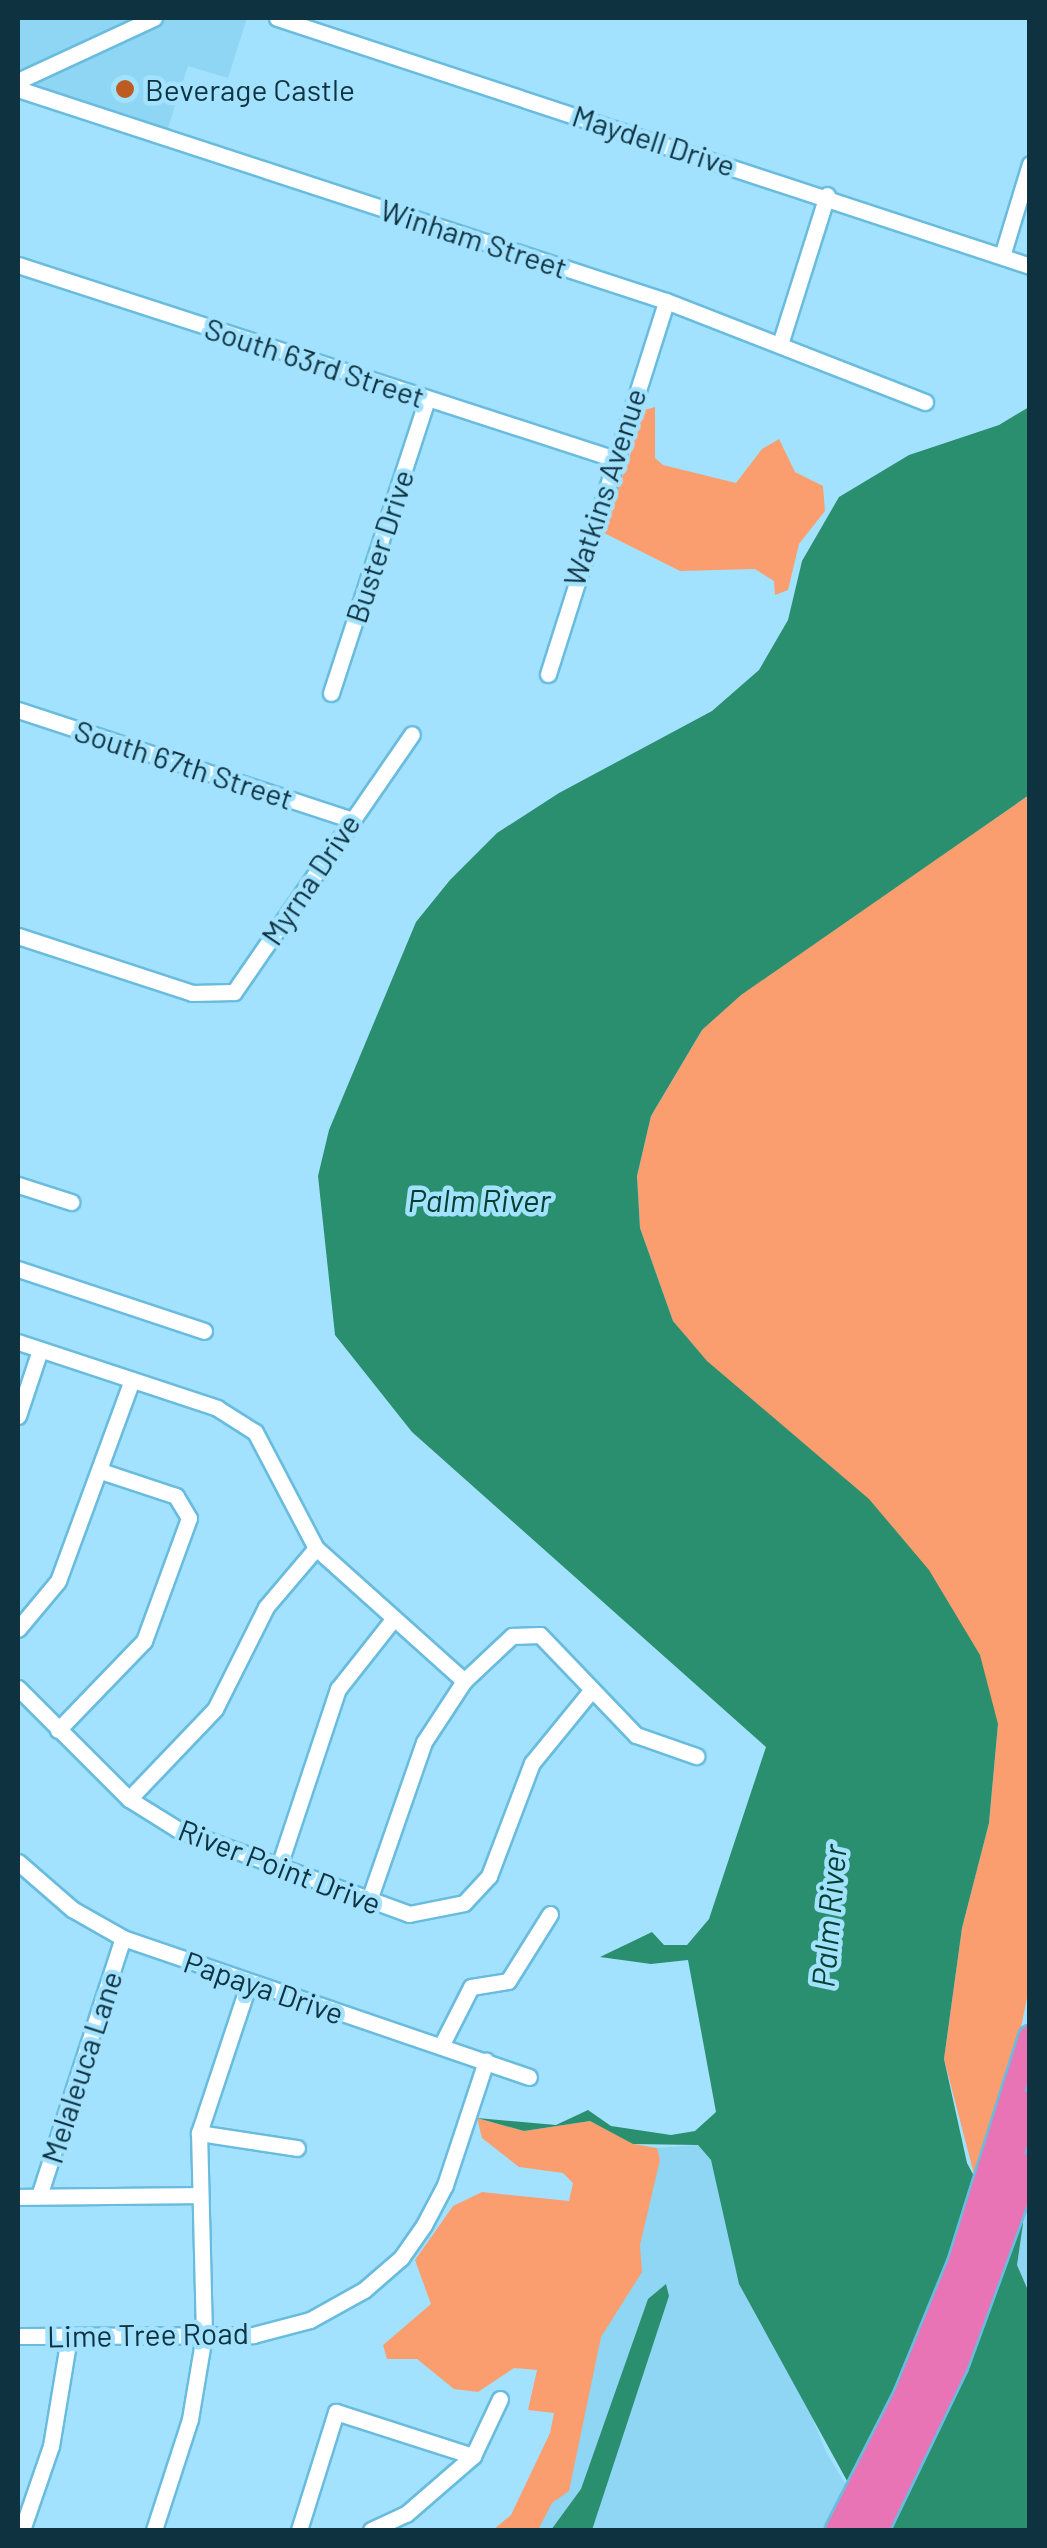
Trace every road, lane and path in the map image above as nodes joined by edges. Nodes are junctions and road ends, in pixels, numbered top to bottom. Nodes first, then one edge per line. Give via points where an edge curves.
1 (154, 18) edge
2 (277, 18) edge
3 (18, 81) edge
4 (18, 89) edge
5 (1030, 164) edge
6 (827, 196) junction
7 (1002, 256) junction
8 (18, 265) edge
9 (1030, 266) edge
10 (666, 301) junction
11 (782, 341) junction
12 (427, 399) junction
13 (925, 402) dead end
14 (612, 458) junction
15 (548, 674) dead end
16 (332, 693) dead end
17 (18, 710) edge
18 (412, 734) dead end
19 (350, 819) junction
20 (18, 936) edge
21 (18, 1185) edge
22 (72, 1202) dead end
23 (18, 1269) edge
24 (204, 1331) dead end
25 (18, 1342) edge
26 (40, 1350) junction
27 (132, 1380) junction
28 (18, 1416) edge
29 (101, 1471) junction
30 (316, 1548) junction
31 (394, 1618) junction
32 (18, 1629) edge
33 (464, 1681) junction
34 (18, 1688) edge
35 (590, 1692) junction
36 (58, 1730) junction
37 (696, 1756) dead end
38 (129, 1798) junction
39 (18, 1862) edge
40 (279, 1866) junction
41 (369, 1900) junction
42 (550, 1914) dead end
43 (123, 1938) junction
44 (249, 1983) junction
45 (1030, 2037) edge
46 (441, 2046) junction
47 (486, 2061) junction
48 (530, 2077) dead end
49 (1030, 2102) edge
50 (199, 2133) junction
51 (297, 2148) dead end
52 (1030, 2164) edge
53 (199, 2195) junction
54 (39, 2196) junction
55 (18, 2198) edge
56 (204, 2335) junction
57 (18, 2336) edge
58 (69, 2337) junction
59 (500, 2400) dead end
60 (473, 2456) junction
61 (22, 2530) edge
62 (154, 2530) edge
63 (299, 2530) edge
64 (371, 2530) edge
65 (837, 2530) edge
66 (857, 2530) edge
67 (877, 2530) edge

1 - 3 street
2 - 6 street, Maydell Drive
4 - 10 street, Winham Street
5 - 7 street
6 - 7 street, Maydell Drive
6 - 11 street
7 - 9 street, Maydell Drive
8 - 12 street, South 63rd Street
10 - 11 street, Winham Street
10 - 14 street, Watkins Avenue
11 - 13 street, Winham Street
12 - 14 street, South 63rd Street
12 - 16 street, Buster Drive
14 - 15 street, Watkins Avenue
17 - 19 street, South 67th Street
18 - 19 street, Myrna Drive
19 - 20 street, Myrna Drive via 234,992 192,993
21 - 22 street
23 - 24 street
25 - 26 street
26 - 27 street
26 - 28 street
27 - 29 street
27 - 30 street via 217,1408 255,1432 279,1466
29 - 32 street via 58,1581
29 - 36 street via 176,1496 189,1518 144,1640
30 - 31 street
30 - 38 street via 266,1607 215,1709
31 - 33 street
31 - 40 street via 338,1689
33 - 35 street via 512,1636 540,1635
33 - 41 street via 424,1742
34 - 36 street, River Point Drive
35 - 37 street via 636,1735
35 - 41 street, River Point Drive via 532,1763 490,1876 464,1903 409,1914
36 - 38 street, River Point Drive
38 - 40 street, River Point Drive via 176,1830
39 - 43 street, Papaya Drive via 72,1909
40 - 41 street, River Point Drive
42 - 46 street via 508,1981 471,1988
43 - 44 street, Papaya Drive
43 - 54 street, Melaleuca Lane
44 - 46 street, Papaya Drive
44 - 50 street
45 - 65 highway via 995,2161 928,2344
46 - 47 street, Papaya Drive
47 - 48 street, Papaya Drive
47 - 56 street, Lime Tree Road via 446,2185 402,2258 364,2290 310,2320 253,2335
49 - 66 highway via 964,2300
50 - 51 street
50 - 53 street
52 - 67 highway via 956,2366
53 - 54 street
53 - 56 street
54 - 55 street
56 - 58 street, Lime Tree Road
56 - 62 street via 190,2419
57 - 58 street, Lime Tree Road
58 - 61 street via 52,2446
59 - 60 street
60 - 63 street via 336,2412
60 - 64 street via 406,2514

